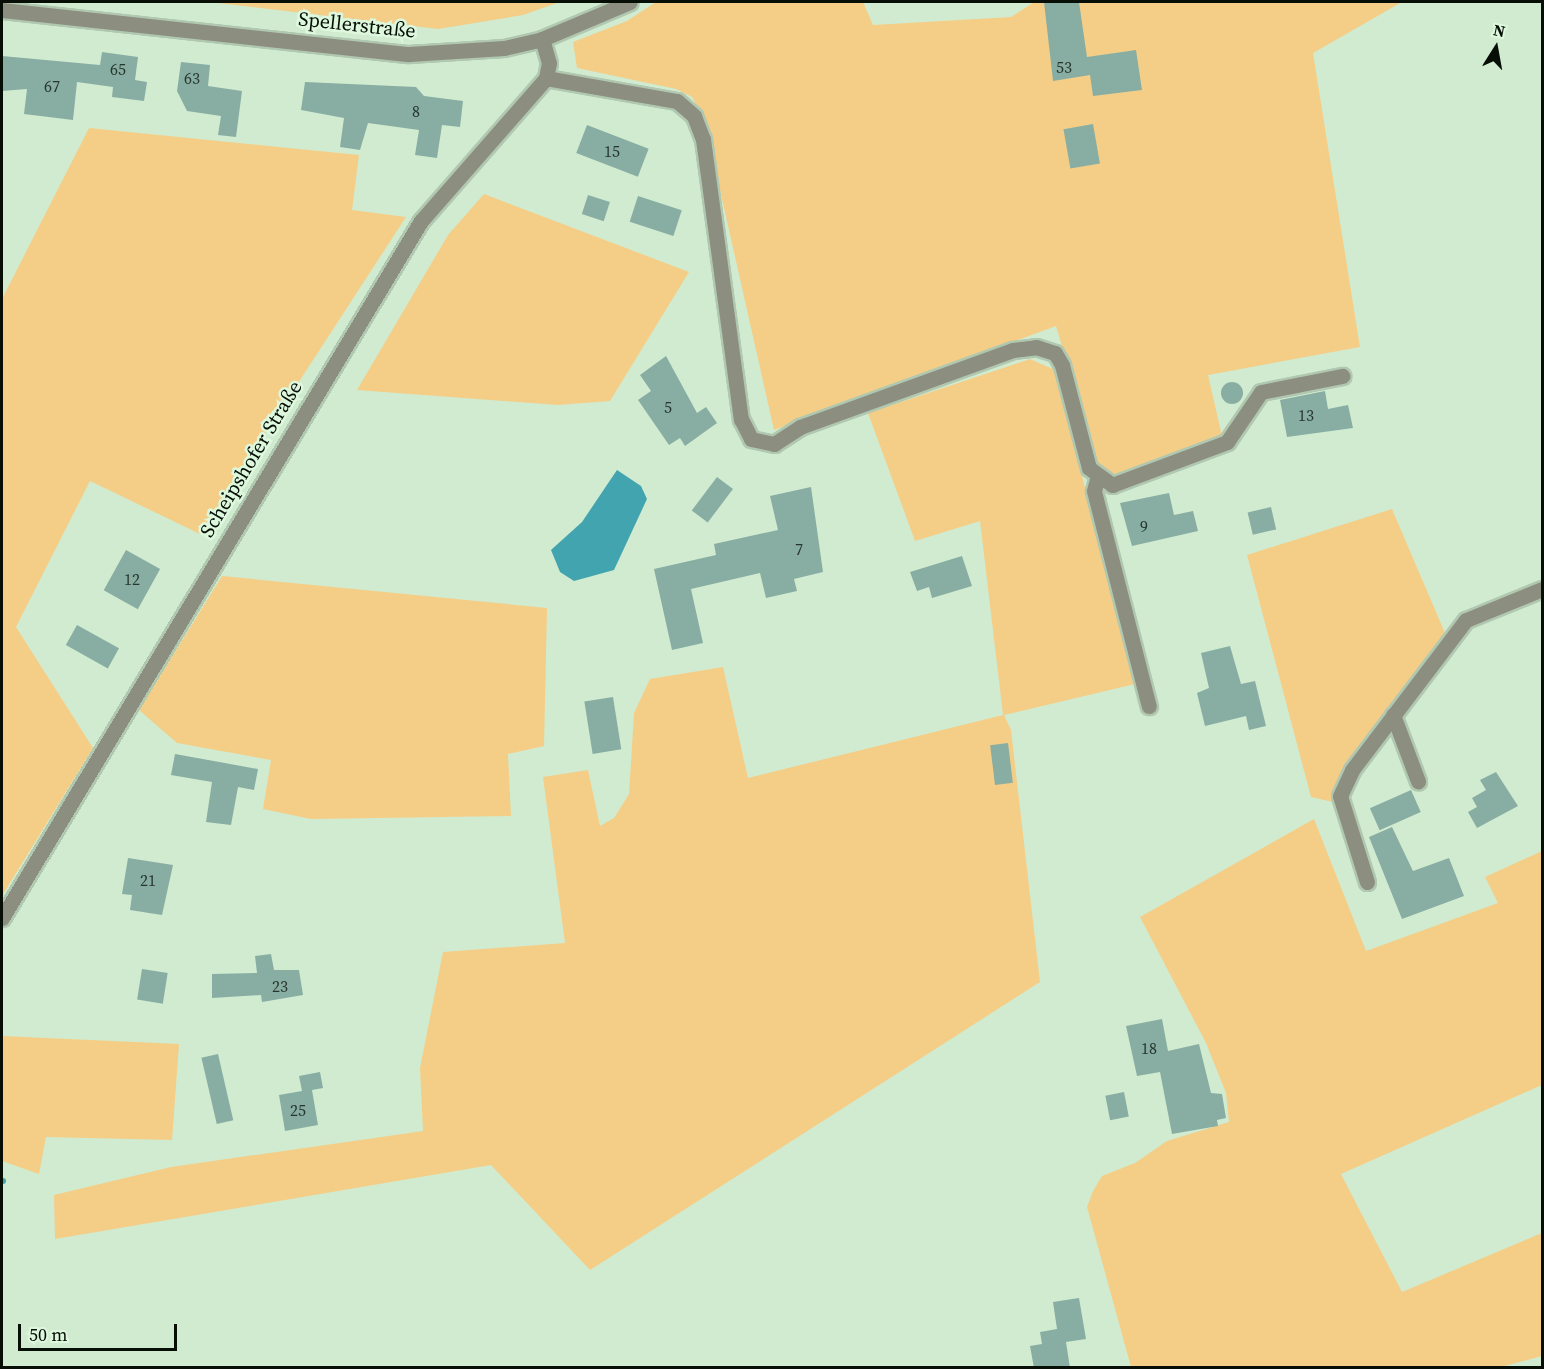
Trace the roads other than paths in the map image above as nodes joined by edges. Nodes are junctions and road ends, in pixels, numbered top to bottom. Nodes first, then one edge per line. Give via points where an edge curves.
1 (630, 2) edge
2 (2, 10) edge
3 (542, 39) junction
4 (546, 78) junction
5 (1342, 376) dead end
6 (1097, 480) junction
7 (1542, 589) edge
8 (1149, 706) dead end
9 (1393, 715) junction
10 (1418, 781) dead end
11 (1367, 882) dead end
12 (2, 918) edge

1 - 3 street, Spellerstraße
2 - 3 street, Spellerstraße via 409,54 504,48
3 - 4 street via 549,63
4 - 6 street via 677,101 694,116 703,139 741,419 751,439 774,444 800,427 1013,350 1036,347 1055,353 1062,365 1089,468
4 - 12 street, Scheipshofer Straße via 421,221
5 - 6 street via 1261,392 1227,442 1112,485
6 - 8 street via 1094,491
7 - 9 street via 1466,620
9 - 10 street
9 - 11 street via 1340,796

